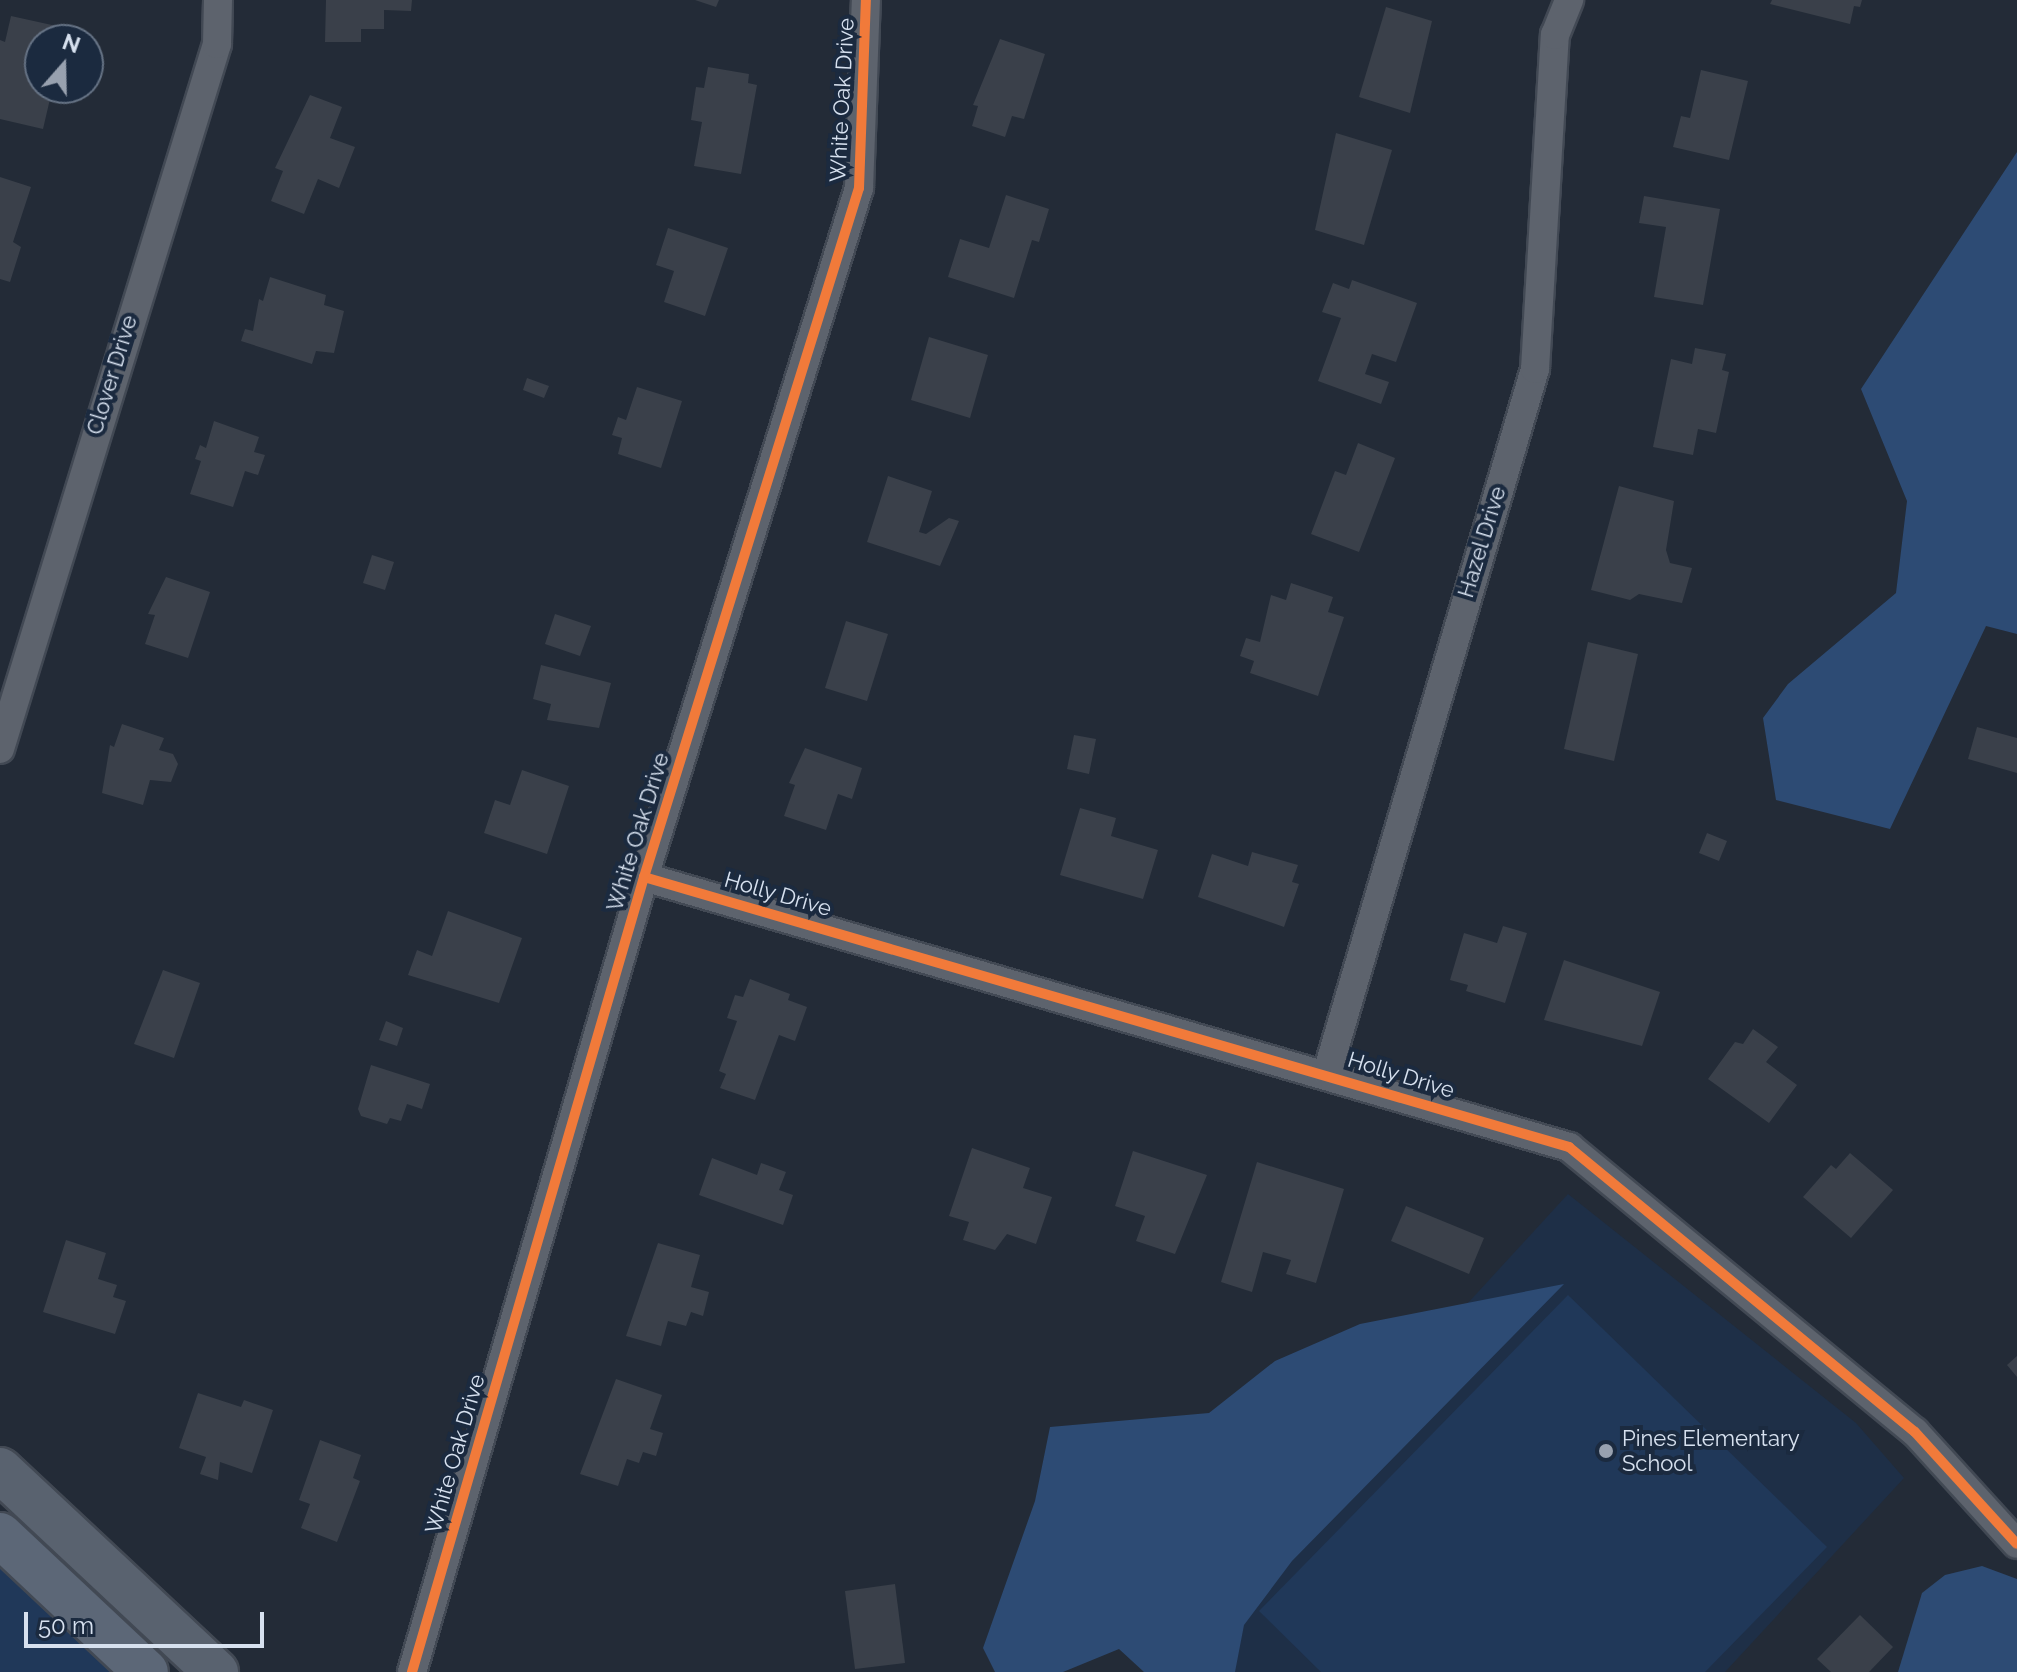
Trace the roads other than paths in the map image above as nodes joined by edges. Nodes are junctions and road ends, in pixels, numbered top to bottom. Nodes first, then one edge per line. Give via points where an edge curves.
1 (218, 0) edge
2 (866, 0) edge
3 (1569, 0) edge
4 (0, 749) edge
5 (644, 877) junction
6 (1327, 1073) junction
7 (0, 1470) edge
8 (0, 1535) edge
9 (2017, 1544) edge
10 (146, 1672) edge
11 (216, 1672) edge
12 (412, 1672) edge

1 - 4 street, Clover Drive via 217,44
2 - 5 street, White Oak Drive via 859,188
3 - 6 street, Hazel Drive via 1555,35 1535,369
5 - 6 street, Holly Drive
5 - 12 street, White Oak Drive
6 - 9 street, Holly Drive via 1569,1147 1915,1432
7 - 11 main road
8 - 10 highway

